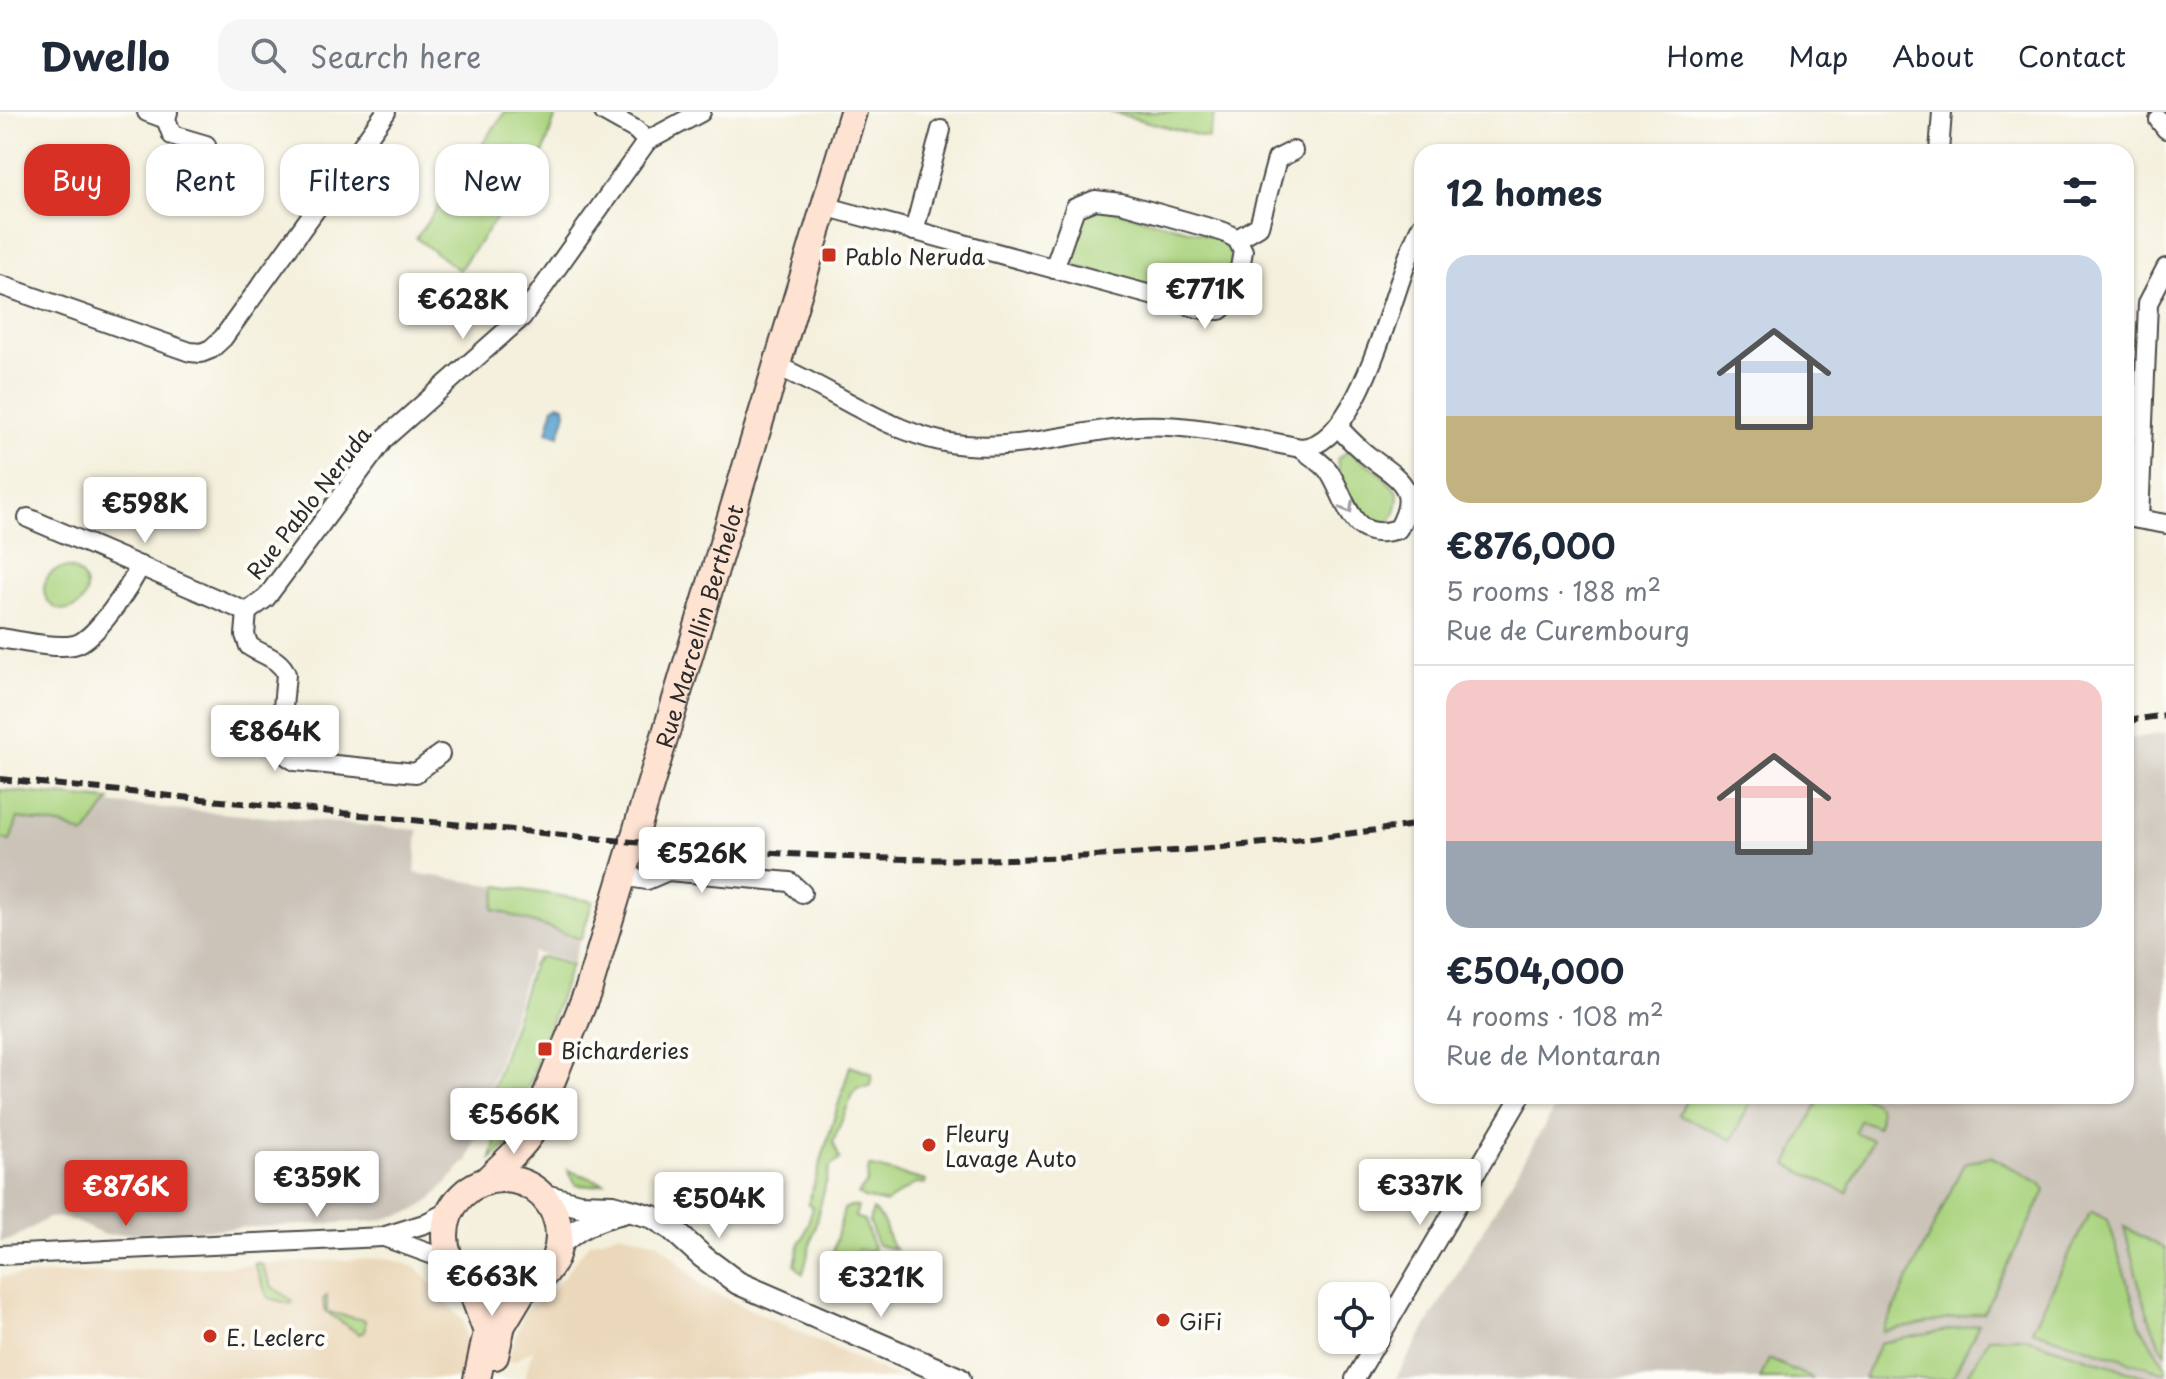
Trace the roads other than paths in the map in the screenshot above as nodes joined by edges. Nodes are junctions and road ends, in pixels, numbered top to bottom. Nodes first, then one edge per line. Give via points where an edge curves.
1 (147, 112) edge
2 (386, 112) edge
3 (604, 112) edge
4 (701, 112) edge
5 (853, 112) edge
6 (1942, 112) edge
7 (167, 115) edge
8 (941, 130) dead end
9 (647, 141) junction
10 (203, 144) edge
11 (1940, 144) edge
12 (1293, 151) dead end
13 (824, 206) junction
14 (914, 231) junction
15 (1237, 239) junction
16 (1414, 239) edge
17 (2166, 268) edge
18 (1054, 269) junction
19 (0, 285) edge
20 (777, 366) junction
21 (1339, 428) junction
22 (1301, 448) junction
23 (2134, 491) edge
24 (28, 518) dead end
25 (2134, 518) edge
26 (2166, 524) edge
27 (140, 566) junction
28 (247, 612) junction
29 (0, 638) edge
30 (440, 754) dead end
31 (622, 876) junction
32 (802, 893) dead end
33 (1516, 1104) edge
34 (531, 1133) junction
35 (485, 1182) junction
36 (538, 1192) junction
37 (451, 1210) junction
38 (630, 1211) junction
39 (382, 1237) junction
40 (558, 1246) junction
41 (0, 1255) edge
42 (462, 1277) junction
43 (523, 1290) junction
44 (477, 1379) edge
45 (489, 1379) edge
46 (959, 1379) edge
47 (1355, 1379) edge

1 - 7 street
2 - 19 street via 211,349 190,352
3 - 9 street
4 - 9 street, Rue Pablo Neruda
5 - 13 main road, Rue Marcellin Berthelot
6 - 11 street
7 - 10 street via 172,135
8 - 14 street
9 - 28 street, Rue Pablo Neruda via 522,317 385,438 266,598
12 - 15 street via 1277,159 1259,226
13 - 14 street
13 - 20 main road, Rue Marcellin Berthelot
14 - 18 street
15 - 18 street via 1095,200 1075,208
15 - 18 street via 1243,251 1235,296 1220,310
16 - 21 street via 1370,369
17 - 23 street via 2148,303
20 - 22 street via 890,425 944,442 1019,445 1137,426 1176,426
20 - 31 main road, Rue Marcellin Berthelot
21 - 22 street via 1324,442
22 -> 21 street via 1329,470 1355,522 1383,534 1398,529 1408,503 1401,479
24 - 27 street
25 - 26 street
27 - 28 street
27 - 29 street via 88,640 69,646
28 - 30 street via 249,646 284,667 280,741 289,758 416,773
31 - 32 street via 647,880 668,871 790,882
31 - 34 main road, Rue Marcellin Berthelot via 589,988
33 - 47 street
34 - 35 main road, Rue Marcellin Berthelot via 519,1152
34 - 36 main road, Rue Marcellin Berthelot
35 - 36 main road via 510,1180
35 - 37 main road, Rue Marcellin Berthelot via 465,1192
36 - 38 street via 579,1205
36 - 40 main road, Rue Marcellin Berthelot via 553,1210
37 - 39 street
37 - 42 main road via 445,1240
38 - 40 street via 590,1222
38 - 46 street via 672,1229 738,1283
39 - 41 street
39 - 42 street via 439,1257
40 - 43 main road via 546,1273
42 - 43 main road via 495,1293
42 - 44 main road via 487,1332
43 - 45 main road via 502,1325

